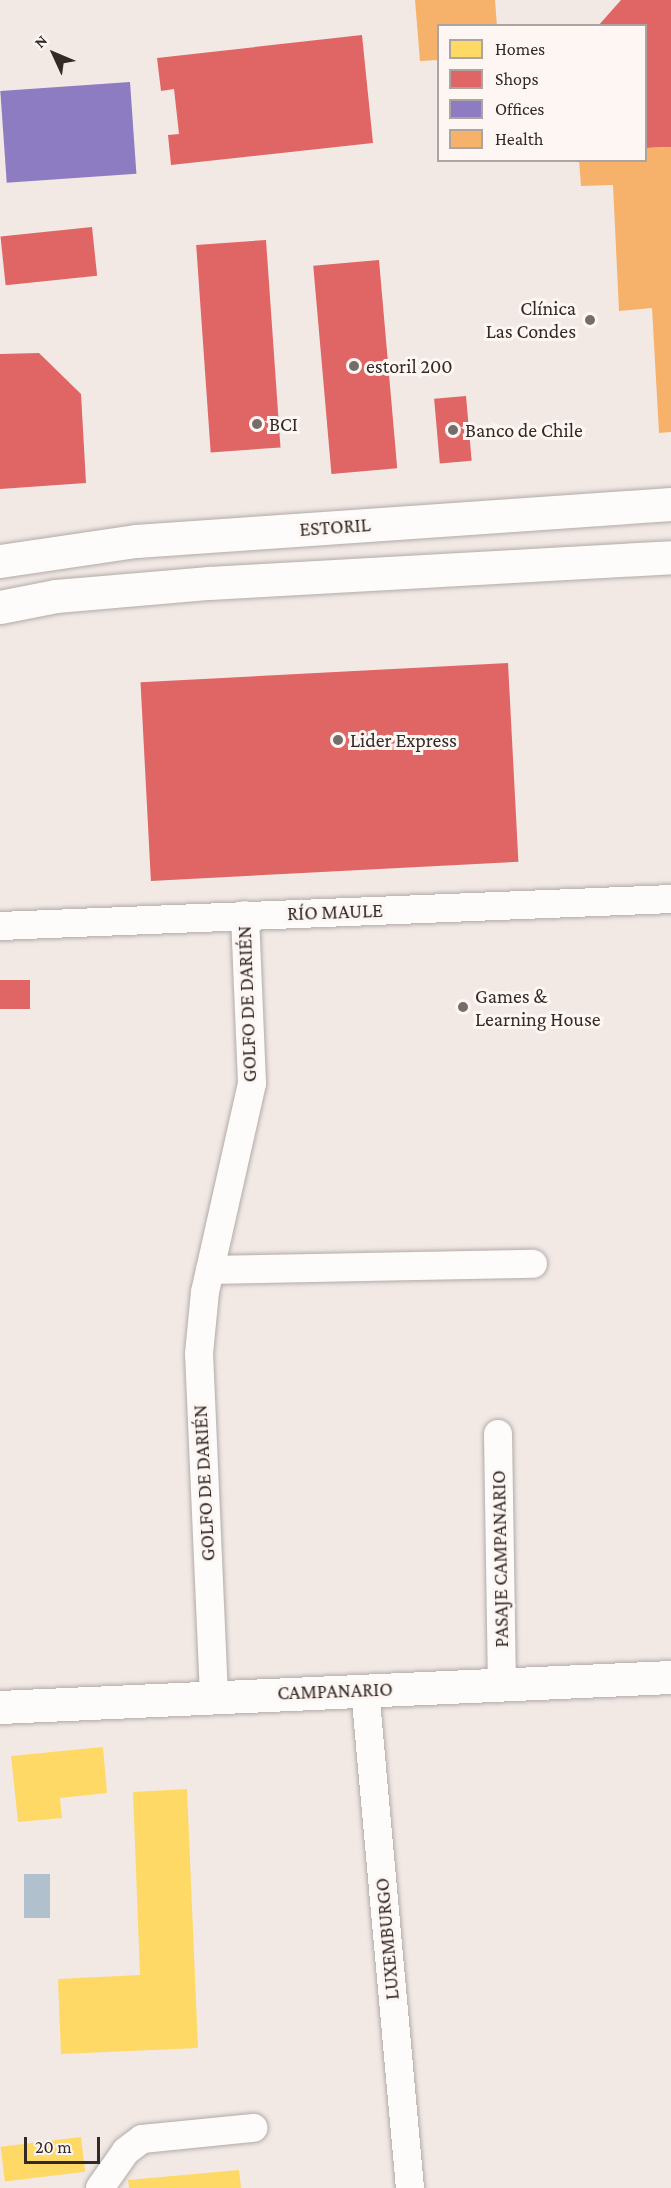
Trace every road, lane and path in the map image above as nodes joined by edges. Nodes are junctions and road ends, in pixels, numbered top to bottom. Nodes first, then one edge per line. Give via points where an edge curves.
1 (671, 504) edge
2 (671, 557) edge
3 (0, 561) edge
4 (0, 607) edge
5 (671, 899) edge
6 (245, 915) junction
7 (0, 926) edge
8 (533, 1264) dead end
9 (210, 1270) junction
10 (498, 1434) dead end
11 (671, 1677) edge
12 (502, 1683) junction
13 (365, 1690) junction
14 (214, 1696) junction
15 (0, 1707) edge
16 (253, 2128) dead end
17 (99, 2188) edge
18 (410, 2188) edge

1 - 3 main road, ESTORIL via 136,541
2 - 4 main road via 198,584 57,596
5 - 6 street, RÍO MAULE
6 - 7 street, RÍO MAULE
6 - 9 street, GOLFO DE DARIÉN via 252,1083
8 - 9 street
9 - 14 street, GOLFO DE DARIÉN via 199,1354
10 - 12 street, PASAJE CAMPANARIO
11 - 12 main road, CAMPANARIO
12 - 13 main road, CAMPANARIO
13 - 14 main road, CAMPANARIO
13 - 18 street, LUXEMBURGO
14 - 15 main road, CAMPANARIO
16 - 17 street via 142,2139 126,2151

